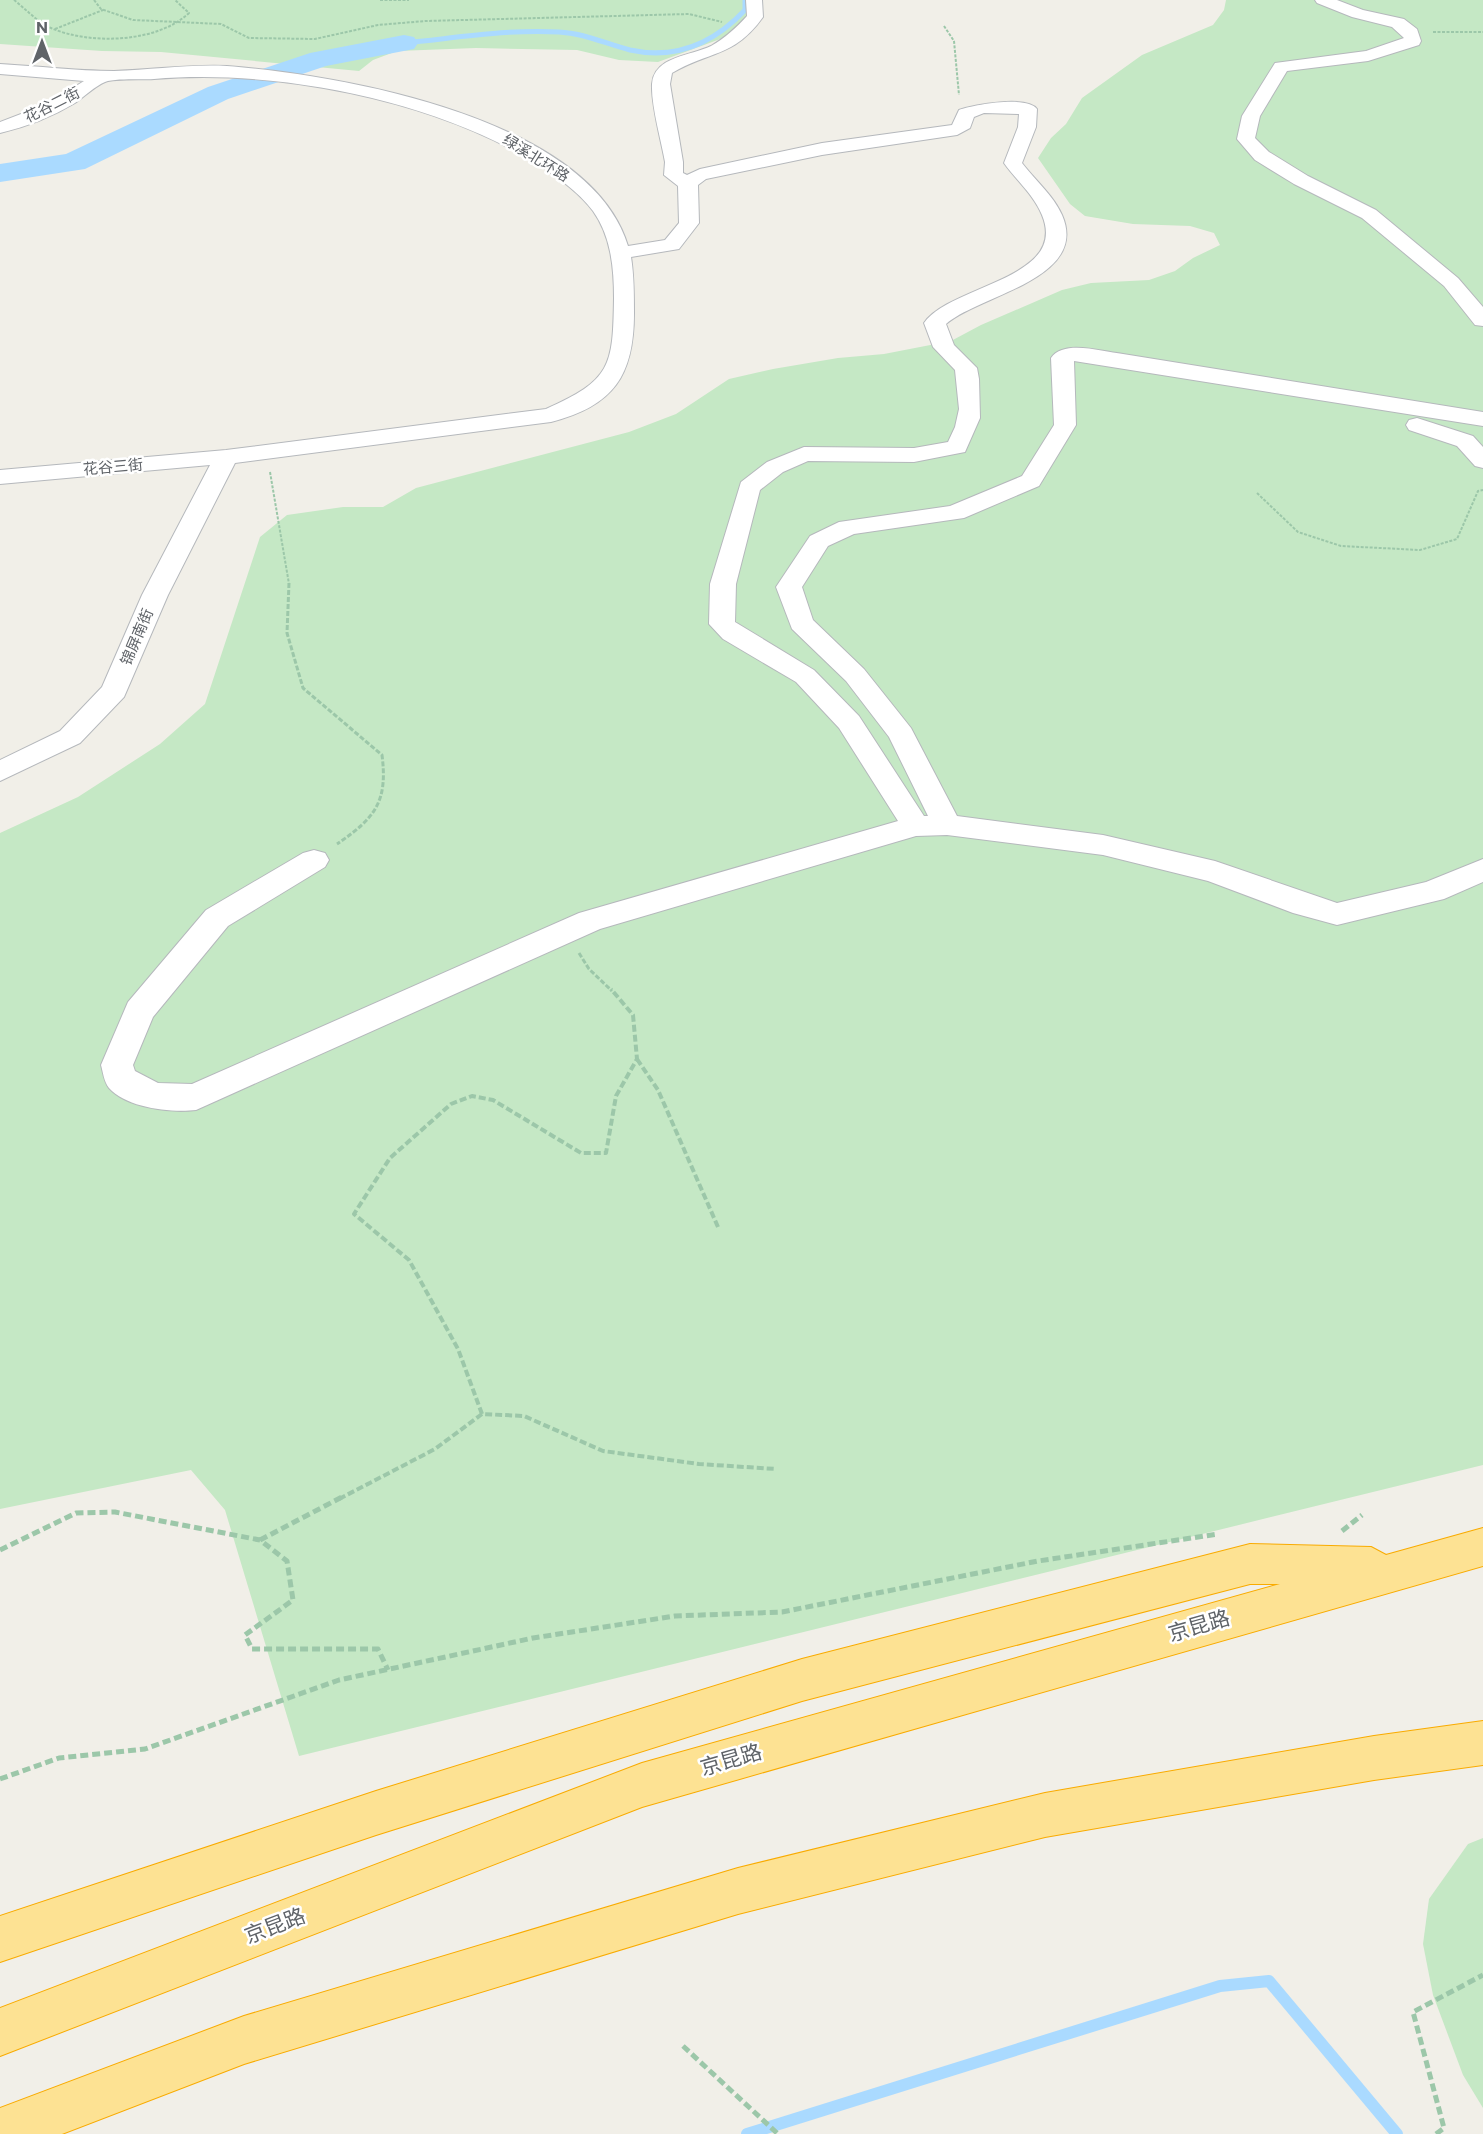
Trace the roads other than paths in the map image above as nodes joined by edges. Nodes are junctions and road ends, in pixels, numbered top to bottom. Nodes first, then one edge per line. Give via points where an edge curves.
1 (754, 0) edge
2 (1323, 0) edge
3 (725, 23) road end
4 (745, 26) junction
5 (0, 69) edge
6 (101, 76) junction
7 (0, 128) edge
8 (688, 183) junction
9 (621, 253) junction
10 (1458, 290) junction
11 (1483, 300) edge
12 (1483, 320) edge
13 (1322, 392) junction
14 (1483, 419) edge
15 (226, 457) junction
16 (1483, 461) edge
17 (0, 477) edge
18 (0, 772) edge
19 (947, 825) junction
20 (916, 826) junction
21 (314, 860) road end
22 (1483, 870) edge
23 (1483, 1547) edge
24 (1406, 1568) junction
25 (1483, 1743) edge
26 (0, 1939) edge
27 (0, 2032) edge
28 (244, 2040) junction
29 (0, 2133) edge
30 (50, 2134) edge

1 - 4 street via 755,17
2 - 10 street via 1398,23 1411,33 1413,41 1368,56 1281,68 1251,116 1246,139 1262,156 1301,180 1369,214
3 - 4 street
4 - 8 street via 720,47 664,71 661,84 673,175
5 - 6 street, 绿溪北环路
6 - 7 street, 花谷二街 via 45,111
6 - 9 street, 绿溪北环路 via 214,70 316,82 409,101 460,117 525,147 572,179 603,211
8 - 9 street via 689,223 672,244
8 - 20 street via 718,170 822,149 957,130 964,124 964,114 982,108 1028,109 1028,129 1013,156 1013,164 1044,203 1055,223 1057,238 1050,253 1019,280 946,312 935,323 944,347 966,368 971,414 968,429 957,447 914,455 804,453 775,467 749,487 723,584 722,624 805,676 849,722
9 - 15 street, 绿溪北环路 via 624,331 620,368 609,384 586,400 551,415
10 - 11 street
10 - 12 street
13 - 14 street via 1398,408
13 - 16 street via 1380,416 1465,441
13 - 19 street via 1071,354 1062,358 1065,425 1031,481 955,513 848,527 819,541 789,587 801,623 855,675 901,734
15 - 17 street, 花谷三街
15 - 18 street, 锦屏南街 via 155,595 114,691 70,737
19 - 20 street
19 - 22 street via 1103,844 1215,872 1337,914 1433,891
20 - 21 street via 590,921 196,1097 175,1100 147,1095 121,1079 117,1065 139,1011 218,918
23 - 24 highway, 京昆路
24 - 26 highway via 1250,1564 974,1634 802,1680 376,1813
24 - 27 highway, 京昆路 via 642,1785
25 - 28 highway via 1045,1815 738,1891
28 - 29 highway
28 - 30 highway

